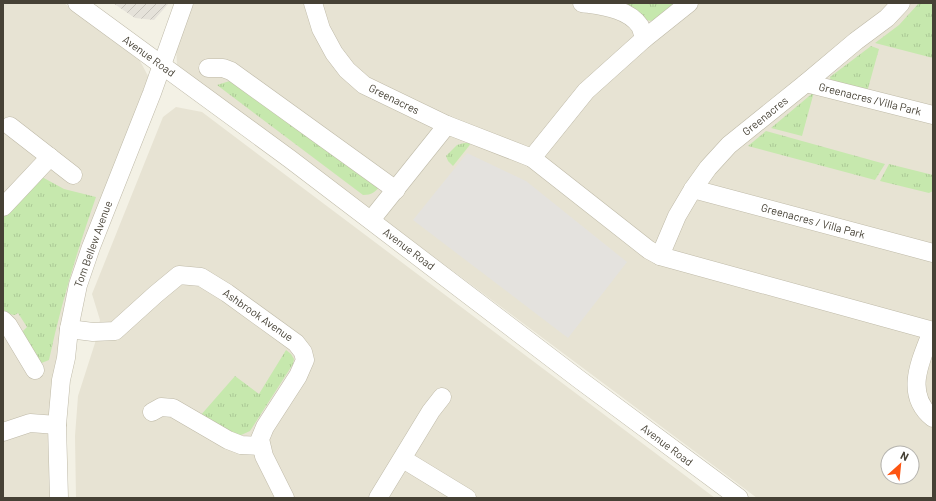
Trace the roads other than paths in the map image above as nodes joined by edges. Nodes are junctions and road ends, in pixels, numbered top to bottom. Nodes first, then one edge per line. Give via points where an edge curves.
1 (77, 3) edge
2 (184, 3) edge
3 (313, 3) edge
4 (582, 3) edge
5 (689, 3) edge
6 (901, 3) edge
7 (644, 39) junction
8 (162, 65) junction
9 (208, 68) dead end
10 (806, 83) junction
11 (933, 115) edge
12 (447, 125) junction
13 (10, 126) dead end
14 (50, 157) junction
15 (532, 158) junction
16 (73, 175) dead end
17 (692, 189) junction
18 (396, 190) junction
19 (3, 207) edge
20 (371, 220) junction
21 (933, 253) edge
22 (660, 256) junction
23 (11, 323) edge
24 (69, 329) junction
25 (932, 331) edge
26 (34, 370) dead end
27 (442, 397) dead end
28 (152, 412) dead end
29 (933, 418) edge
30 (57, 424) junction
31 (3, 432) edge
32 (262, 446) junction
33 (403, 459) junction
34 (59, 498) edge
35 (285, 498) edge
36 (378, 498) edge
37 (467, 498) edge
38 (739, 498) edge

1 - 8 street, Avenue Road
2 - 8 street, Tom Bellew Avenue
3 - 12 street, Greenacres via 321,29 347,70 364,85
4 - 7 street via 626,14 641,27
5 - 7 street
6 - 10 street, Greenacres via 887,18
7 - 15 street via 586,91
8 - 20 street, Avenue Road
8 - 24 street, Tom Bellew Avenue via 91,247 78,285
9 - 18 street via 231,71
10 - 11 street, Greenacres /Villa Park
10 - 17 street, Greenacres via 729,145
12 - 15 street, Greenacres
12 - 18 street
13 - 14 street
14 - 16 street
14 - 19 street
15 - 22 street, Greenacres
17 - 21 street, Greenacres / Villa Park
17 - 22 street, Greenacres
18 - 20 street
20 - 38 street, Avenue Road
22 - 25 street, Greenacres
23 - 26 street
24 - 30 street, Tom Bellew Avenue
24 - 32 street, Ashbrook Avenue via 115,331 179,275 201,277 296,343 305,360 298,376 265,427 260,439
25 - 29 street via 918,369 916,384 917,395 924,411
27 - 33 street
28 - 32 street via 161,407 173,408 228,440 241,445
30 - 31 street via 30,423
30 - 34 street, Tom Bellew Avenue
32 - 35 street, Ashbrook Avenue via 264,456
33 - 36 street
33 - 37 street

